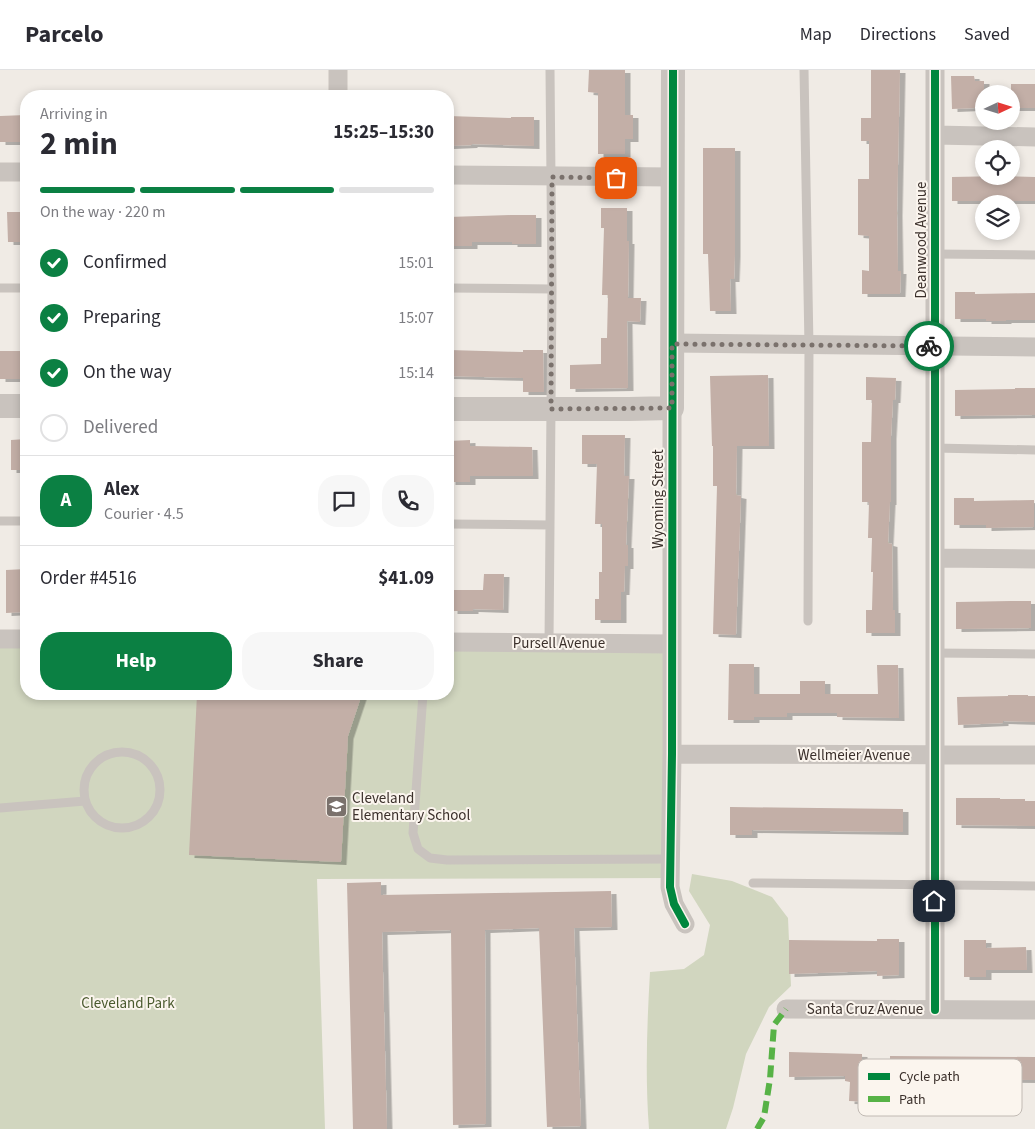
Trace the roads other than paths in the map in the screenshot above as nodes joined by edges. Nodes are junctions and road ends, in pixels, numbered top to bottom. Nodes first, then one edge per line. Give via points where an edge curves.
1 (338, 70) edge
2 (550, 70) edge
3 (673, 70) edge
4 (804, 70) edge
5 (935, 70) edge
6 (338, 90) edge
7 (935, 136) junction
8 (1035, 137) edge
9 (0, 172) edge
10 (20, 172) edge
11 (454, 175) edge
12 (552, 177) junction
13 (672, 177) junction
14 (934, 254) junction
15 (1035, 255) edge
16 (0, 288) edge
17 (20, 288) edge
18 (454, 288) edge
19 (552, 289) junction
20 (672, 344) junction
21 (809, 346) junction
22 (934, 346) junction
23 (1035, 347) edge
24 (0, 406) edge
25 (20, 406) edge
26 (672, 408) junction
27 (454, 409) edge
28 (551, 409) junction
29 (934, 448) junction
30 (1035, 450) edge
31 (0, 520) edge
32 (20, 521) edge
33 (454, 524) edge
34 (550, 525) junction
35 (935, 558) junction
36 (1035, 558) edge
37 (808, 621) dead end
38 (0, 639) edge
39 (20, 639) edge
40 (454, 642) edge
41 (549, 643) junction
42 (671, 644) junction
43 (934, 653) junction
44 (1035, 654) edge
45 (423, 700) edge
46 (672, 754) junction
47 (934, 755) junction
48 (1035, 755) edge
49 (85, 800) junction
50 (0, 808) edge
51 (671, 859) junction
52 (752, 883) dead end
53 (934, 885) junction
54 (1035, 886) edge
55 (685, 924) dead end
56 (786, 1009) dead end
57 (935, 1010) junction
58 (1035, 1010) edge

1 - 6 street
2 - 12 lane
3 - 13 street, Wyoming Street
4 - 21 lane
5 - 7 street, Deanwood Avenue
7 - 8 street
7 - 14 street, Deanwood Avenue
9 - 10 street
11 - 12 street
12 - 13 street
12 - 19 lane
13 - 20 street, Wyoming Street
14 - 15 lane
14 - 22 street, Deanwood Avenue
16 - 17 lane
18 - 19 lane
19 - 28 lane
20 - 21 street
20 - 26 street, Wyoming Street
21 - 22 street
21 - 37 lane
22 - 23 street
22 - 29 street, Deanwood Avenue
24 - 25 street
26 - 28 street
26 - 42 street, Wyoming Street
27 - 28 street
28 - 34 lane
29 - 30 lane
29 - 35 street, Deanwood Avenue
31 - 32 lane
33 - 34 lane
34 - 41 lane
35 - 36 street
35 - 43 street, Deanwood Avenue
38 - 39 street
40 - 41 street, Pursell Avenue
41 - 42 street, Pursell Avenue
42 - 46 street, Wyoming Street
43 - 44 lane
43 - 47 street, Deanwood Avenue
45 - 51 lane via 413,834 418,849 430,858
46 - 47 street, Wellmeier Avenue
46 - 51 street, Wyoming Street
47 - 48 street, Wellmeier Avenue
47 - 53 street, Deanwood Avenue
49 - 49 lane via 99,821 123,829 146,820 159,799 160,786 149,763 127,752 114,752 102,757 86,776
49 - 50 lane
51 - 55 street, Wyoming Street via 670,887 674,904
52 - 53 lane
53 - 54 lane
53 - 57 street, Deanwood Avenue
56 - 57 street, Santa Cruz Avenue
57 - 58 street, Santa Cruz Avenue

